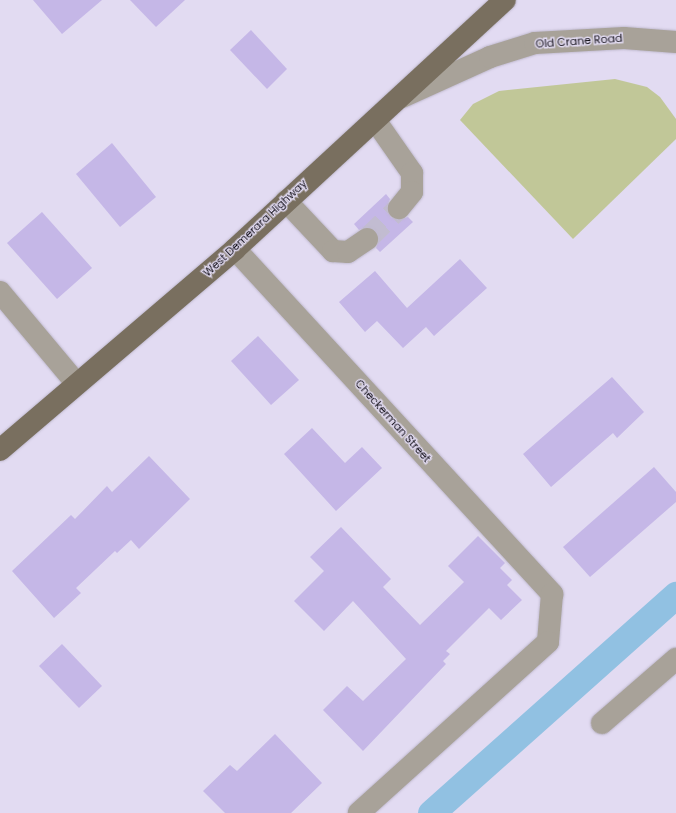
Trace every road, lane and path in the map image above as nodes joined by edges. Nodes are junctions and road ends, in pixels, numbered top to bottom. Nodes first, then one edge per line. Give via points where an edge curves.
1 (505, 0) edge
2 (676, 42) edge
3 (398, 99) junction
4 (375, 120) junction
5 (286, 201) junction
6 (399, 208) tunnel mouth
7 (367, 239) tunnel mouth
8 (235, 249) junction
9 (0, 292) edge
10 (76, 384) junction
11 (0, 450) edge
12 (676, 659) edge
13 (602, 723) dead end
14 (359, 813) edge

1 - 3 main road, West Demerara Highway
2 - 3 street, Old Crane Road via 624,38 535,43 490,57
3 - 4 main road, West Demerara Highway
4 - 5 main road, West Demerara Highway
4 - 6 street via 412,173 412,192
5 - 7 street via 333,251 348,252
5 - 8 main road, West Demerara Highway
8 - 10 main road, West Demerara Highway
8 - 14 street, Checkerman Street via 552,594 548,642
9 - 10 street
10 - 11 main road, West Demerara Highway
12 - 13 street

